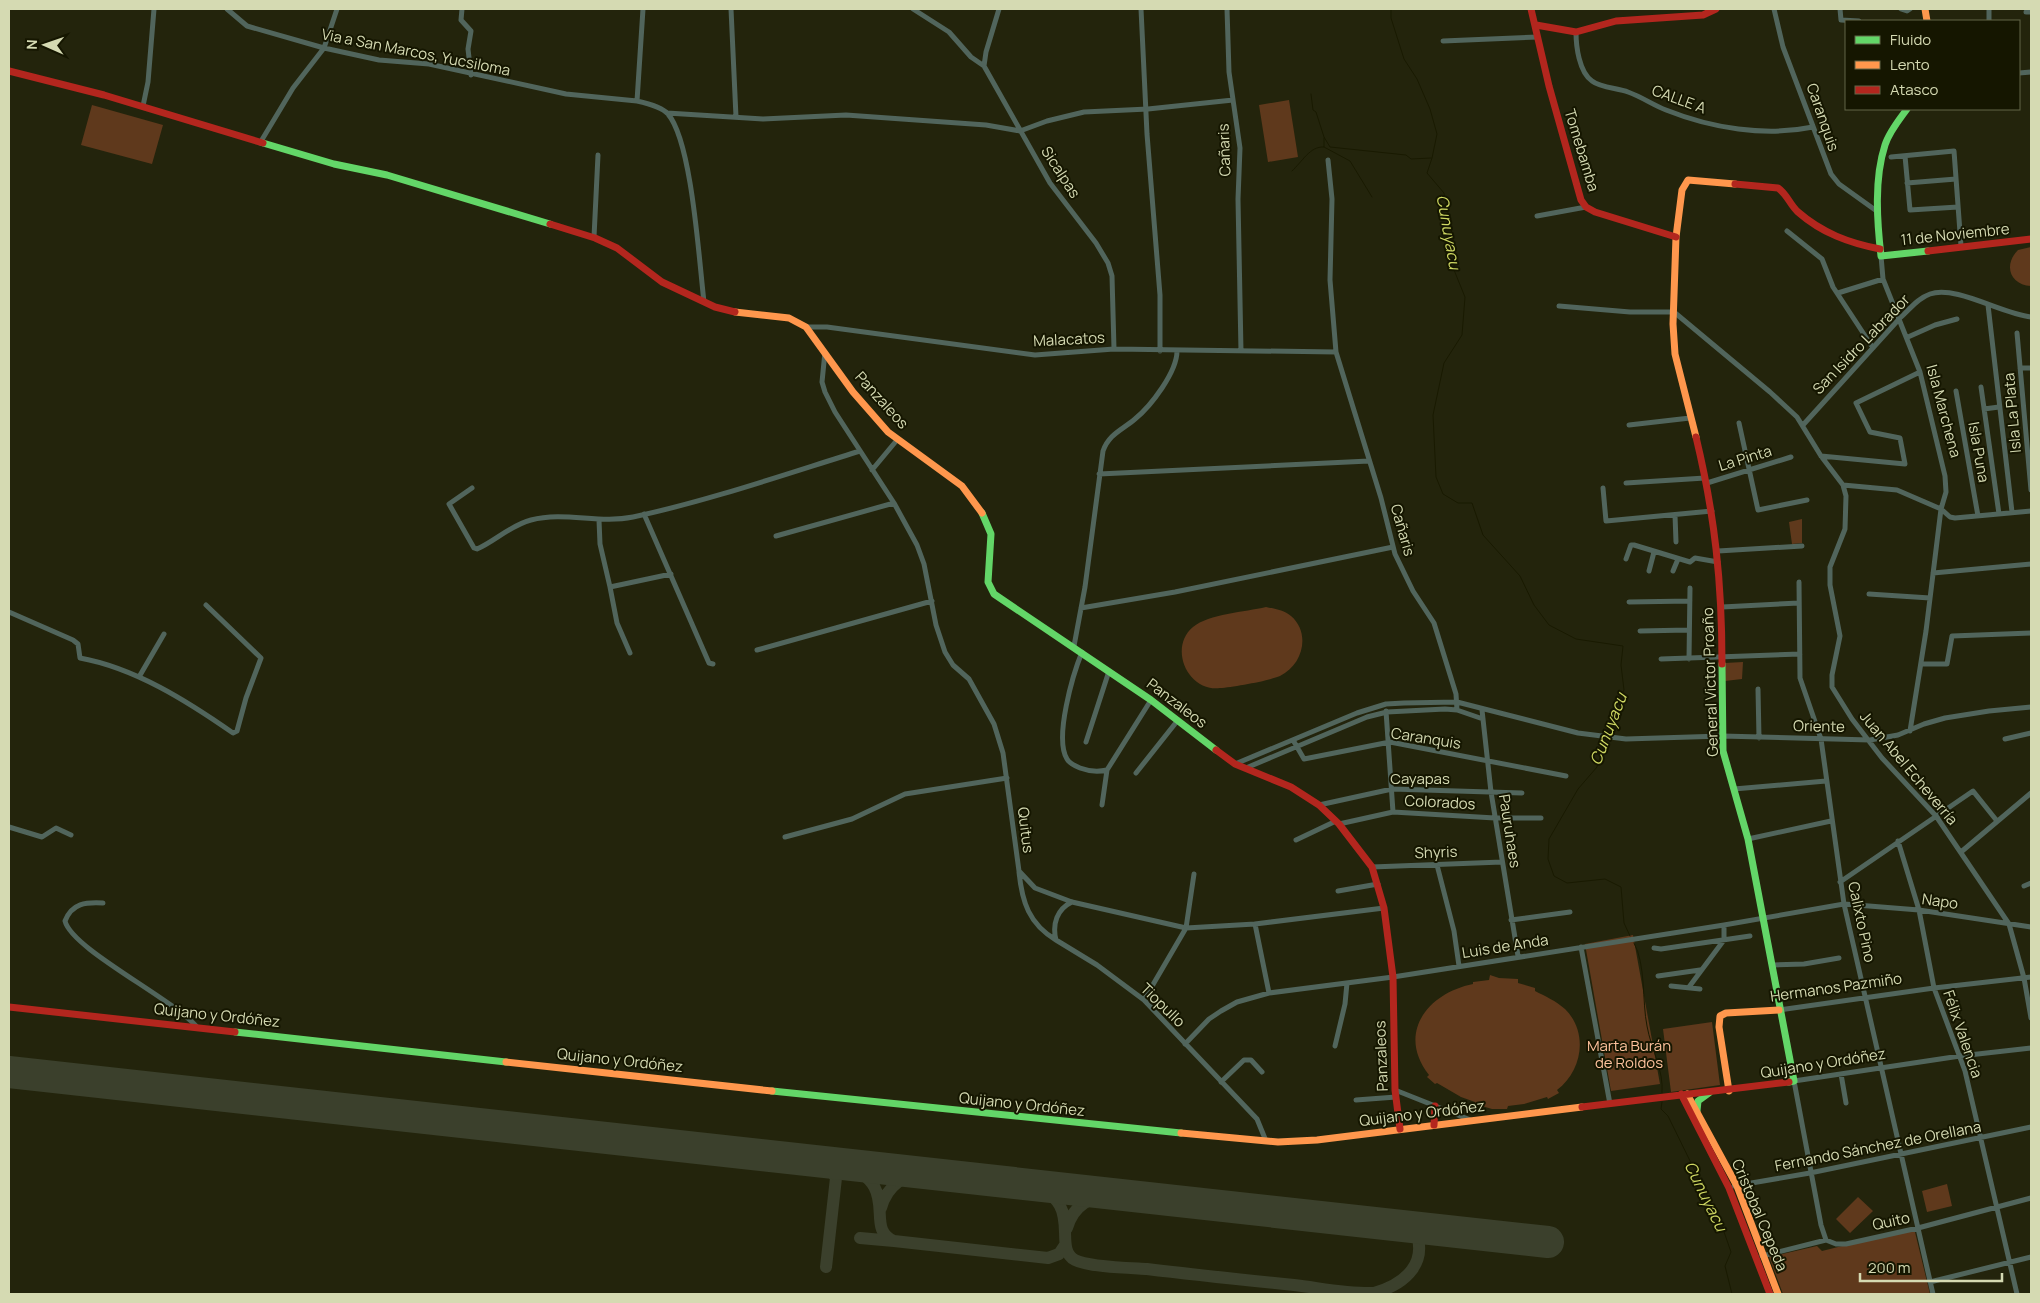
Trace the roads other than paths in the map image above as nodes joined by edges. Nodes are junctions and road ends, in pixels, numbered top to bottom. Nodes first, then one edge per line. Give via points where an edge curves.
1 (154, 9) edge
2 (227, 9) edge
3 (338, 9) edge
4 (462, 9) edge
5 (643, 9) edge
6 (731, 9) edge
7 (913, 9) edge
8 (999, 9) edge
9 (1141, 9) edge
10 (1227, 9) edge
11 (1531, 9) edge
12 (1716, 9) edge
13 (1774, 9) edge
14 (1840, 9) edge
15 (1901, 9) edge
16 (1910, 9) edge
17 (1845, 21) edge
18 (1536, 26) junction
19 (1576, 32) junction
20 (1538, 37) junction
21 (1443, 42) dead end
22 (324, 48) junction
23 (984, 66) junction
24 (9, 70) edge
25 (471, 75) junction
26 (1233, 100) junction
27 (637, 101) junction
28 (142, 106) junction
29 (1148, 109) junction
30 (1906, 110) edge
31 (667, 113) junction
32 (736, 117) junction
33 (1813, 128) junction
34 (1020, 131) junction
35 (260, 143) junction
36 (598, 154) dead end
37 (1905, 156) junction
38 (1891, 157) dead end
39 (1328, 160) dead end
40 (1956, 180) junction
41 (1908, 183) junction
42 (1778, 188) joint
43 (1586, 207) junction
44 (1958, 207) junction
45 (1879, 213) junction
46 (1538, 216) dead end
47 (1787, 231) dead end
48 (594, 237) junction
49 (1676, 237) junction
50 (2031, 239) edge
51 (1961, 246) junction
52 (1880, 252) junction
53 (1883, 279) junction
54 (1838, 293) junction
55 (704, 302) junction
56 (1988, 305) junction
57 (1559, 306) dead end
58 (1674, 312) junction
59 (2031, 317) edge
60 (1900, 318) junction
61 (1957, 319) dead end
62 (806, 327) junction
63 (2017, 334) dead end
64 (1908, 337) junction
65 (1874, 348) junction
66 (1114, 349) junction
67 (1160, 351) junction
68 (1177, 351) junction
69 (1241, 351) junction
70 (825, 352) junction
71 (1336, 352) junction
72 (2020, 368) junction
73 (2031, 368) edge
74 (1920, 372) junction
75 (1981, 387) dead end
76 (1956, 391) dead end
77 (1999, 407) junction
78 (1984, 409) junction
79 (1690, 418) junction
80 (1739, 424) dead end
81 (1628, 425) dead end
82 (1803, 425) junction
83 (897, 440) junction
84 (860, 451) junction
85 (1821, 456) junction
86 (1791, 457) dead end
87 (1370, 461) junction
88 (872, 470) junction
89 (1750, 471) junction
90 (1099, 474) junction
91 (1706, 480) junction
92 (1626, 483) dead end
93 (1843, 485) junction
94 (472, 488) dead end
95 (1603, 488) dead end
96 (2031, 490) edge
97 (1807, 500) dead end
98 (894, 503) junction
99 (1941, 508) junction
100 (1712, 510) junction
101 (2031, 511) edge
102 (2012, 512) junction
103 (644, 514) junction
104 (1999, 514) junction
105 (1675, 515) junction
106 (1978, 516) junction
107 (600, 520) junction
108 (776, 536) dead end
109 (1676, 542) dead end
110 (1802, 546) dead end
111 (1393, 547) junction
112 (1718, 551) junction
113 (1654, 552) junction
114 (1626, 559) dead end
115 (1678, 559) junction
116 (1718, 562) junction
117 (2031, 564) edge
118 (1649, 571) dead end
119 (1673, 571) dead end
120 (1933, 573) junction
121 (671, 574) junction
122 (1799, 582) dead end
123 (610, 586) junction
124 (1690, 588) dead end
125 (1869, 594) dead end
126 (1930, 598) junction
127 (932, 601) junction
128 (1690, 601) junction
129 (1628, 602) dead end
130 (1799, 603) junction
131 (206, 605) dead end
132 (1722, 607) junction
133 (1081, 608) junction
134 (9, 612) edge
135 (1688, 630) junction
136 (1640, 631) dead end
137 (2031, 633) edge
138 (164, 634) dead end
139 (1074, 646) junction
140 (757, 650) dead end
141 (1082, 652) junction
142 (630, 653) dead end
143 (1800, 654) junction
144 (1722, 658) junction
145 (1661, 659) dead end
146 (1689, 659) junction
147 (713, 664) dead end
148 (1921, 664) junction
149 (1109, 672) junction
150 (139, 677) junction
151 (1758, 689) dead end
152 (1151, 700) junction
153 (1457, 702) junction
154 (1386, 704) junction
155 (2031, 707) edge
156 (1457, 710) junction
157 (1482, 710) junction
158 (1387, 712) junction
159 (1483, 719) junction
160 (1178, 720) junction
161 (1910, 731) junction
162 (2031, 733) edge
163 (1722, 736) junction
164 (1760, 738) junction
165 (1820, 738) junction
166 (2005, 739) dead end
167 (1293, 740) junction
168 (1870, 740) junction
169 (1086, 742) dead end
170 (1390, 742) junction
171 (1296, 747) junction
172 (1488, 761) junction
173 (1235, 764) junction
174 (1245, 769) junction
175 (1107, 770) junction
176 (1136, 773) dead end
177 (1566, 776) dead end
178 (1007, 778) junction
179 (1826, 781) junction
180 (1392, 789) junction
181 (1734, 789) junction
182 (1491, 792) junction
183 (1522, 793) dead end
184 (2031, 793) edge
185 (1102, 805) dead end
186 (1319, 805) junction
187 (1392, 812) junction
188 (1936, 816) junction
189 (1495, 818) junction
190 (1541, 818) dead end
191 (1831, 820) junction
192 (1997, 820) junction
193 (1337, 822) junction
194 (9, 827) edge
195 (71, 835) dead end
196 (785, 837) dead end
197 (1748, 839) junction
198 (1296, 840) dead end
199 (1898, 841) junction
200 (1961, 852) junction
201 (1502, 862) junction
202 (1436, 865) junction
203 (1372, 867) junction
204 (1019, 871) junction
205 (1194, 874) dead end
206 (1840, 882) junction
207 (2031, 883) edge
208 (1378, 884) junction
209 (2024, 886) dead end
210 (1338, 891) dead end
211 (1072, 902) junction
212 (103, 903) dead end
213 (1844, 904) junction
214 (1384, 908) junction
215 (1919, 910) junction
216 (1570, 912) dead end
217 (1765, 918) junction
218 (1511, 920) junction
219 (1255, 924) junction
220 (2009, 924) junction
221 (1724, 925) junction
222 (2031, 927) edge
223 (1186, 928) junction
224 (1750, 936) dead end
225 (1056, 940) junction
226 (1724, 940) junction
227 (1581, 947) junction
228 (1654, 948) dead end
229 (1518, 956) junction
230 (1839, 958) dead end
231 (1772, 965) junction
232 (1459, 966) junction
233 (1700, 970) junction
234 (1658, 976) dead end
235 (1393, 977) junction
236 (2031, 977) edge
237 (2024, 978) junction
238 (1347, 983) junction
239 (1670, 986) dead end
240 (1689, 988) junction
241 (1934, 988) junction
242 (1700, 989) dead end
243 (1269, 993) junction
244 (1865, 998) junction
245 (1144, 1000) junction
246 (9, 1007) edge
247 (1779, 1010) junction
248 (2031, 1018) edge
249 (196, 1026) junction
250 (1185, 1044) junction
251 (1336, 1046) dead end
252 (2031, 1048) edge
253 (1960, 1056) junction
254 (1882, 1068) junction
255 (1262, 1072) dead end
256 (1841, 1074) junction
257 (1794, 1081) junction
258 (1221, 1082) junction
259 (1729, 1091) junction
260 (1711, 1092) junction
261 (1396, 1094) junction
262 (1684, 1094) junction
263 (1356, 1100) dead end
264 (1846, 1102) dead end
265 (1610, 1104) junction
266 (1435, 1106) junction
267 (1697, 1111) junction
268 (1474, 1121) junction
269 (1434, 1126) junction
270 (2031, 1127) edge
271 (1400, 1130) junction
272 (1980, 1139) junction
273 (1266, 1141) junction
274 (1900, 1154) junction
275 (1810, 1173) junction
276 (1733, 1187) junction
277 (2031, 1198) edge
278 (1998, 1207) junction
279 (1918, 1228) junction
280 (1826, 1240) junction
281 (1760, 1257) junction
282 (2031, 1257) edge
283 (2009, 1262) junction
284 (1930, 1282) junction
285 (1770, 1294) edge
286 (1778, 1294) edge
287 (1933, 1294) edge
288 (2016, 1294) edge

1 - 28 street via 148,82
2 - 22 street, Via a San Marcos, Yucsiloma via 247,26
3 - 22 street
4 - 25 street via 461,20 471,30 468,48
5 - 27 street
6 - 32 street
7 - 23 street via 949,32 971,57
8 - 23 street
9 - 29 street
10 - 26 street, Cañaris
11 - 18 street, Tomebamba
12 - 19 street via 1703,15 1616,22
13 - 33 street, Caranquis
14 - 17 street via 1840,18
15 - 16 street
18 - 19 street
18 - 20 street, Tomebamba
19 - 33 street, CALLE A via 1578,58 1596,84 1628,92 1666,110 1706,122 1762,131
20 - 21 street
20 - 43 street, Tomebamba via 1548,86 1581,200
22 - 25 street, Via a San Marcos, Yucsiloma via 379,60 429,64
22 - 35 street via 293,88
23 - 34 street, Sicalpas
24 - 28 street
25 - 27 street, Via a San Marcos, Yucsiloma via 591,98
26 - 29 street
26 - 69 street, Cañaris via 1240,148
27 - 31 street, Via a San Marcos, Yucsiloma
28 - 35 street
29 - 34 street via 1084,112
29 - 67 street via 1160,295
30 - 45 street, Isla Marchena via 1884,146
31 - 32 street, Via a San Marcos, Yucsiloma
31 - 55 street via 676,126 686,157
32 - 34 street, Via a San Marcos, Yucsiloma via 846,115 986,125
33 - 45 street, Caranquis via 1831,174 1839,184
34 - 66 street, Sicalpas via 1050,183 1096,242 1108,263 1112,276
35 - 48 street via 387,175
36 - 48 street
37 - 38 street
37 - 40 street via 1953,150 1956,153
37 - 41 street
39 - 71 street, Cañaris via 1332,199 1330,280
40 - 41 street
40 - 44 street
41 - 44 street via 1910,210
42 - 49 street, General Victor Proaño via 1688,180 1682,190
42 - 52 street, 11 de Noviembre via 1797,211 1834,237
43 - 46 street
43 - 49 street, Tomebamba
44 - 51 street
45 - 52 street, Isla Marchena
47 - 54 street via 1822,259
48 - 55 street via 617,248 662,282
49 - 58 street, General Victor Proaño
50 - 51 street, 11 de Noviembre
51 - 52 street, 11 de Noviembre
52 - 53 street, Isla Marchena
53 - 54 street
53 - 60 street, Isla Marchena
54 - 65 street
55 - 62 street via 729,312 789,318
56 - 59 street, San Isidro Labrador
56 - 60 street, San Isidro Labrador via 1960,295 1931,294
56 - 77 street
57 - 58 street
58 - 79 street, General Victor Proaño via 1674,354
58 - 82 street via 1761,384
60 - 64 street, Isla Marchena
60 - 65 street, San Isidro Labrador
61 - 64 street
62 - 66 street, Malacatos via 827,327 1036,355
62 - 70 street, Panzaleos
63 - 72 street, Isla La Plata
64 - 74 street, Isla Marchena
65 - 82 street, San Isidro Labrador
66 - 67 street, Malacatos
67 - 68 street, Malacatos
68 - 69 street, Malacatos
68 - 90 street via 1170,372 1153,399 1135,419 1107,440
69 - 71 street, Malacatos
70 - 83 street, Panzaleos via 853,392
70 - 84 street, Quitus via 822,382 825,392
71 - 87 street, Cañaris
72 - 73 street
72 - 96 street, Isla La Plata
74 - 85 street via 1856,403 1871,432 1900,438 1905,464
74 - 99 street, Isla Marchena via 1946,476
75 - 78 street
76 - 106 street, Isla Puna
77 - 78 street
77 - 102 street
78 - 104 street
79 - 81 street
79 - 91 street, General Victor Proaño
80 - 89 street
82 - 85 street
83 - 88 street
83 - 139 street, Panzaleos via 962,486 981,509 991,534 988,582 994,594
84 - 88 street, Quitus
84 - 103 street via 750,486
85 - 93 street
86 - 89 street, La Pinta
87 - 90 street
87 - 111 street, Cañaris
88 - 98 street, Quitus
89 - 91 street, La Pinta
89 - 97 street via 1758,510
90 - 133 street
91 - 92 street, La Pinta
91 - 100 street, General Victor Proaño
93 - 99 street via 1897,490
93 - 168 street, Juan Abel Echeverría via 1846,496 1844,529 1830,567 1830,585 1840,636 1832,687
94 - 107 street via 449,504 474,548 530,520
95 - 105 street via 1606,521
98 - 108 street
98 - 127 street, Quitus via 917,545
99 - 106 street via 1950,517
99 - 120 street, Isla Marchena
100 - 105 street
100 - 112 street, General Victor Proaño
101 - 102 street
102 - 104 street
103 - 107 street
103 - 121 street
104 - 106 street
105 - 109 street
107 - 123 street via 600,544
110 - 112 street
111 - 133 street via 1176,592
111 - 153 street, Cañaris via 1408,583 1434,623
112 - 116 street, General Victor Proaño
113 - 114 street via 1630,545
113 - 115 street
113 - 118 street
115 - 116 street
115 - 119 street
116 - 132 street, General Victor Proaño
117 - 120 street
120 - 126 street, Isla Marchena
121 - 123 street
121 - 147 street via 709,663
122 - 130 street, Calixto Pino
123 - 142 street via 617,623
124 - 128 street
125 - 126 street
126 - 148 street, Isla Marchena
127 - 140 street
127 - 178 street, Quitus via 945,652 969,679 994,724
128 - 129 street
128 - 135 street
130 - 132 street
130 - 143 street, Calixto Pino
131 - 150 street via 261,658 237,731 233,732
132 - 144 street, General Victor Proaño
133 - 139 street
134 - 150 street via 74,640 78,644 80,658 103,662
135 - 136 street
135 - 146 street
137 - 148 street via 1952,636 1947,664
138 - 150 street
139 - 141 street, Panzaleos
141 - 149 street, Panzaleos
141 - 175 street via 1068,692 1065,754 1068,761 1086,770
143 - 144 street
143 - 165 street, Calixto Pino via 1801,682
144 - 146 street
144 - 163 street, General Victor Proaño
145 - 146 street
148 - 161 street, Isla Marchena
149 - 152 street, Panzaleos
149 - 169 street
151 - 164 street
152 - 160 street, Panzaleos
152 - 175 street
153 - 154 street, Oriente
153 - 156 street, Cañaris
153 - 157 street, Oriente
154 - 158 street
154 - 167 street, Oriente
155 - 161 street, Oriente via 1946,718
156 - 158 street
156 - 159 street
157 - 159 street, Pauruhaes
157 - 163 street, Oriente via 1619,739
158 - 170 street
158 - 171 street via 1367,717
159 - 172 street, Pauruhaes
160 - 173 street, Panzaleos
160 - 176 street
161 - 168 street, Oriente
162 - 166 street
163 - 164 street, Oriente
163 - 181 street, General Victor Proaño via 1724,759
164 - 165 street, Oriente
165 - 168 street, Oriente
165 - 179 street, Calixto Pino
167 - 171 street
167 - 173 street, Oriente
168 - 188 street, Juan Abel Echeverría via 1882,758
170 - 171 street, Caranquis via 1304,759
170 - 172 street, Caranquis
170 - 180 street
171 - 174 street
172 - 177 street, Caranquis
172 - 182 street, Pauruhaes
173 - 174 street, Panzaleos
174 - 186 street, Panzaleos via 1291,786
175 - 185 street
178 - 196 street via 905,794 852,819
178 - 204 street, Quitus
179 - 181 street
179 - 191 street, Calixto Pino
180 - 182 street, Cayapas
180 - 186 street, Cayapas
180 - 187 street
181 - 197 street, General Victor Proaño
182 - 183 street, Cayapas
182 - 189 street, Pauruhaes
184 - 192 street
186 - 193 street, Panzaleos
187 - 189 street, Colorados
187 - 193 street, Colorados
188 - 192 street via 1973,791
188 - 199 street
188 - 200 street, Juan Abel Echeverría
189 - 190 street, Colorados
189 - 201 street, Pauruhaes
191 - 197 street
191 - 206 street, Calixto Pino
192 - 200 street
193 - 198 street, Colorados
193 - 203 street, Panzaleos
194 - 195 street via 42,836 56,828
197 - 217 street, General Victor Proaño
199 - 206 street
199 - 215 street, Félix Valencia
200 - 220 street, Juan Abel Echeverría
201 - 202 street, Shyris
201 - 218 street, Pauruhaes
202 - 203 street, Shyris
202 - 232 street via 1454,931
203 - 208 street, Panzaleos
204 - 211 street, Quitus via 1035,888
204 - 225 street, Tiopullo via 1031,919 1041,931
205 - 223 street
206 - 213 street, Calixto Pino
207 - 209 street
208 - 210 street
208 - 214 street, Panzaleos
211 - 223 street, Quitus
211 - 225 street via 1058,912 1054,925
212 - 249 street via 84,902 72,909 65,921 67,927 83,944 172,1004
213 - 215 street, Napo
213 - 217 street, Luis de Anda
213 - 244 street, Calixto Pino
214 - 219 street, Quitus
214 - 235 street, Panzaleos
215 - 220 street, Napo
215 - 241 street, Félix Valencia
216 - 218 street
217 - 221 street, Luis de Anda
217 - 231 street, General Victor Proaño
218 - 229 street, Pauruhaes
219 - 223 street, Quitus
219 - 243 street
220 - 222 street, Napo
220 - 237 street, Juan Abel Echeverría
221 - 226 street
221 - 227 street, Luis de Anda
223 - 245 street
224 - 226 street
225 - 245 street, Tiopullo
226 - 228 street
226 - 233 street
227 - 229 street, Luis de Anda
227 - 265 street
229 - 232 street, Luis de Anda
230 - 231 street
231 - 247 street, General Victor Proaño
232 - 235 street, Luis de Anda
233 - 234 street
233 - 240 street
235 - 238 street, Luis de Anda
235 - 261 street, Panzaleos
236 - 237 street, Hermanos Pazmiño
237 - 241 street, Hermanos Pazmiño
237 - 248 street, Juan Abel Echeverría
238 - 243 street, Luis de Anda
238 - 251 street
239 - 240 street
240 - 242 street
241 - 244 street, Hermanos Pazmiño
241 - 253 street, Félix Valencia
243 - 250 street, Luis de Anda via 1237,1002 1221,1011
244 - 247 street, Hermanos Pazmiño
244 - 254 street, Calixto Pino
245 - 250 street, Tiopullo
246 - 249 street, Quijano y Ordóñez
247 - 257 street, General Victor Proaño
247 - 259 street, Hermanos Pazmiño via 1720,1016
249 - 273 street, Quijano y Ordóñez via 913,1107
250 - 258 street, Tiopullo
252 - 253 street, Quijano y Ordóñez
253 - 254 street, Quijano y Ordóñez
253 - 272 street, Félix Valencia
254 - 256 street, Quijano y Ordóñez
254 - 274 street, Calixto Pino
255 - 258 street via 1251,1060 1244,1060
256 - 257 street, Quijano y Ordóñez
256 - 264 street
257 - 259 street, Quijano y Ordóñez
257 - 275 street, General Victor Proaño
258 - 273 street, Tiopullo via 1256,1119
259 - 260 street, Quijano y Ordóñez
260 - 262 street, Quijano y Ordóñez
260 - 267 street via 1698,1101
261 - 263 street
261 - 266 street
261 - 271 street, Panzaleos
262 - 265 street, Quijano y Ordóñez
262 - 267 street, Cristobal Cepeda
262 - 276 street, Cristobal Cepeda
265 - 268 street, Quijano y Ordóñez
266 - 268 street
266 - 269 street
267 - 276 street, Cristobal Cepeda
268 - 269 street, Quijano y Ordóñez
269 - 271 street, Quijano y Ordóñez
270 - 272 street, Fernando Sánchez de Orellana
271 - 273 street, Quijano y Ordóñez via 1292,1142
272 - 274 street, Fernando Sánchez de Orellana
272 - 278 street, Félix Valencia
274 - 275 street, Fernando Sánchez de Orellana
274 - 279 street, Calixto Pino
275 - 276 street, Fernando Sánchez de Orellana
275 - 280 street, General Victor Proaño
276 - 281 street, Cristobal Cepeda
277 - 278 street, Quito
278 - 279 street, Quito
278 - 283 street, Félix Valencia
279 - 280 street, Quito via 1840,1244
279 - 284 street, Calixto Pino
280 - 281 street, Quito
281 - 285 street, Cristobal Cepeda
281 - 286 street, Cristobal Cepeda
282 - 283 street
283 - 284 street
283 - 288 street, Félix Valencia
284 - 287 street, Calixto Pino

